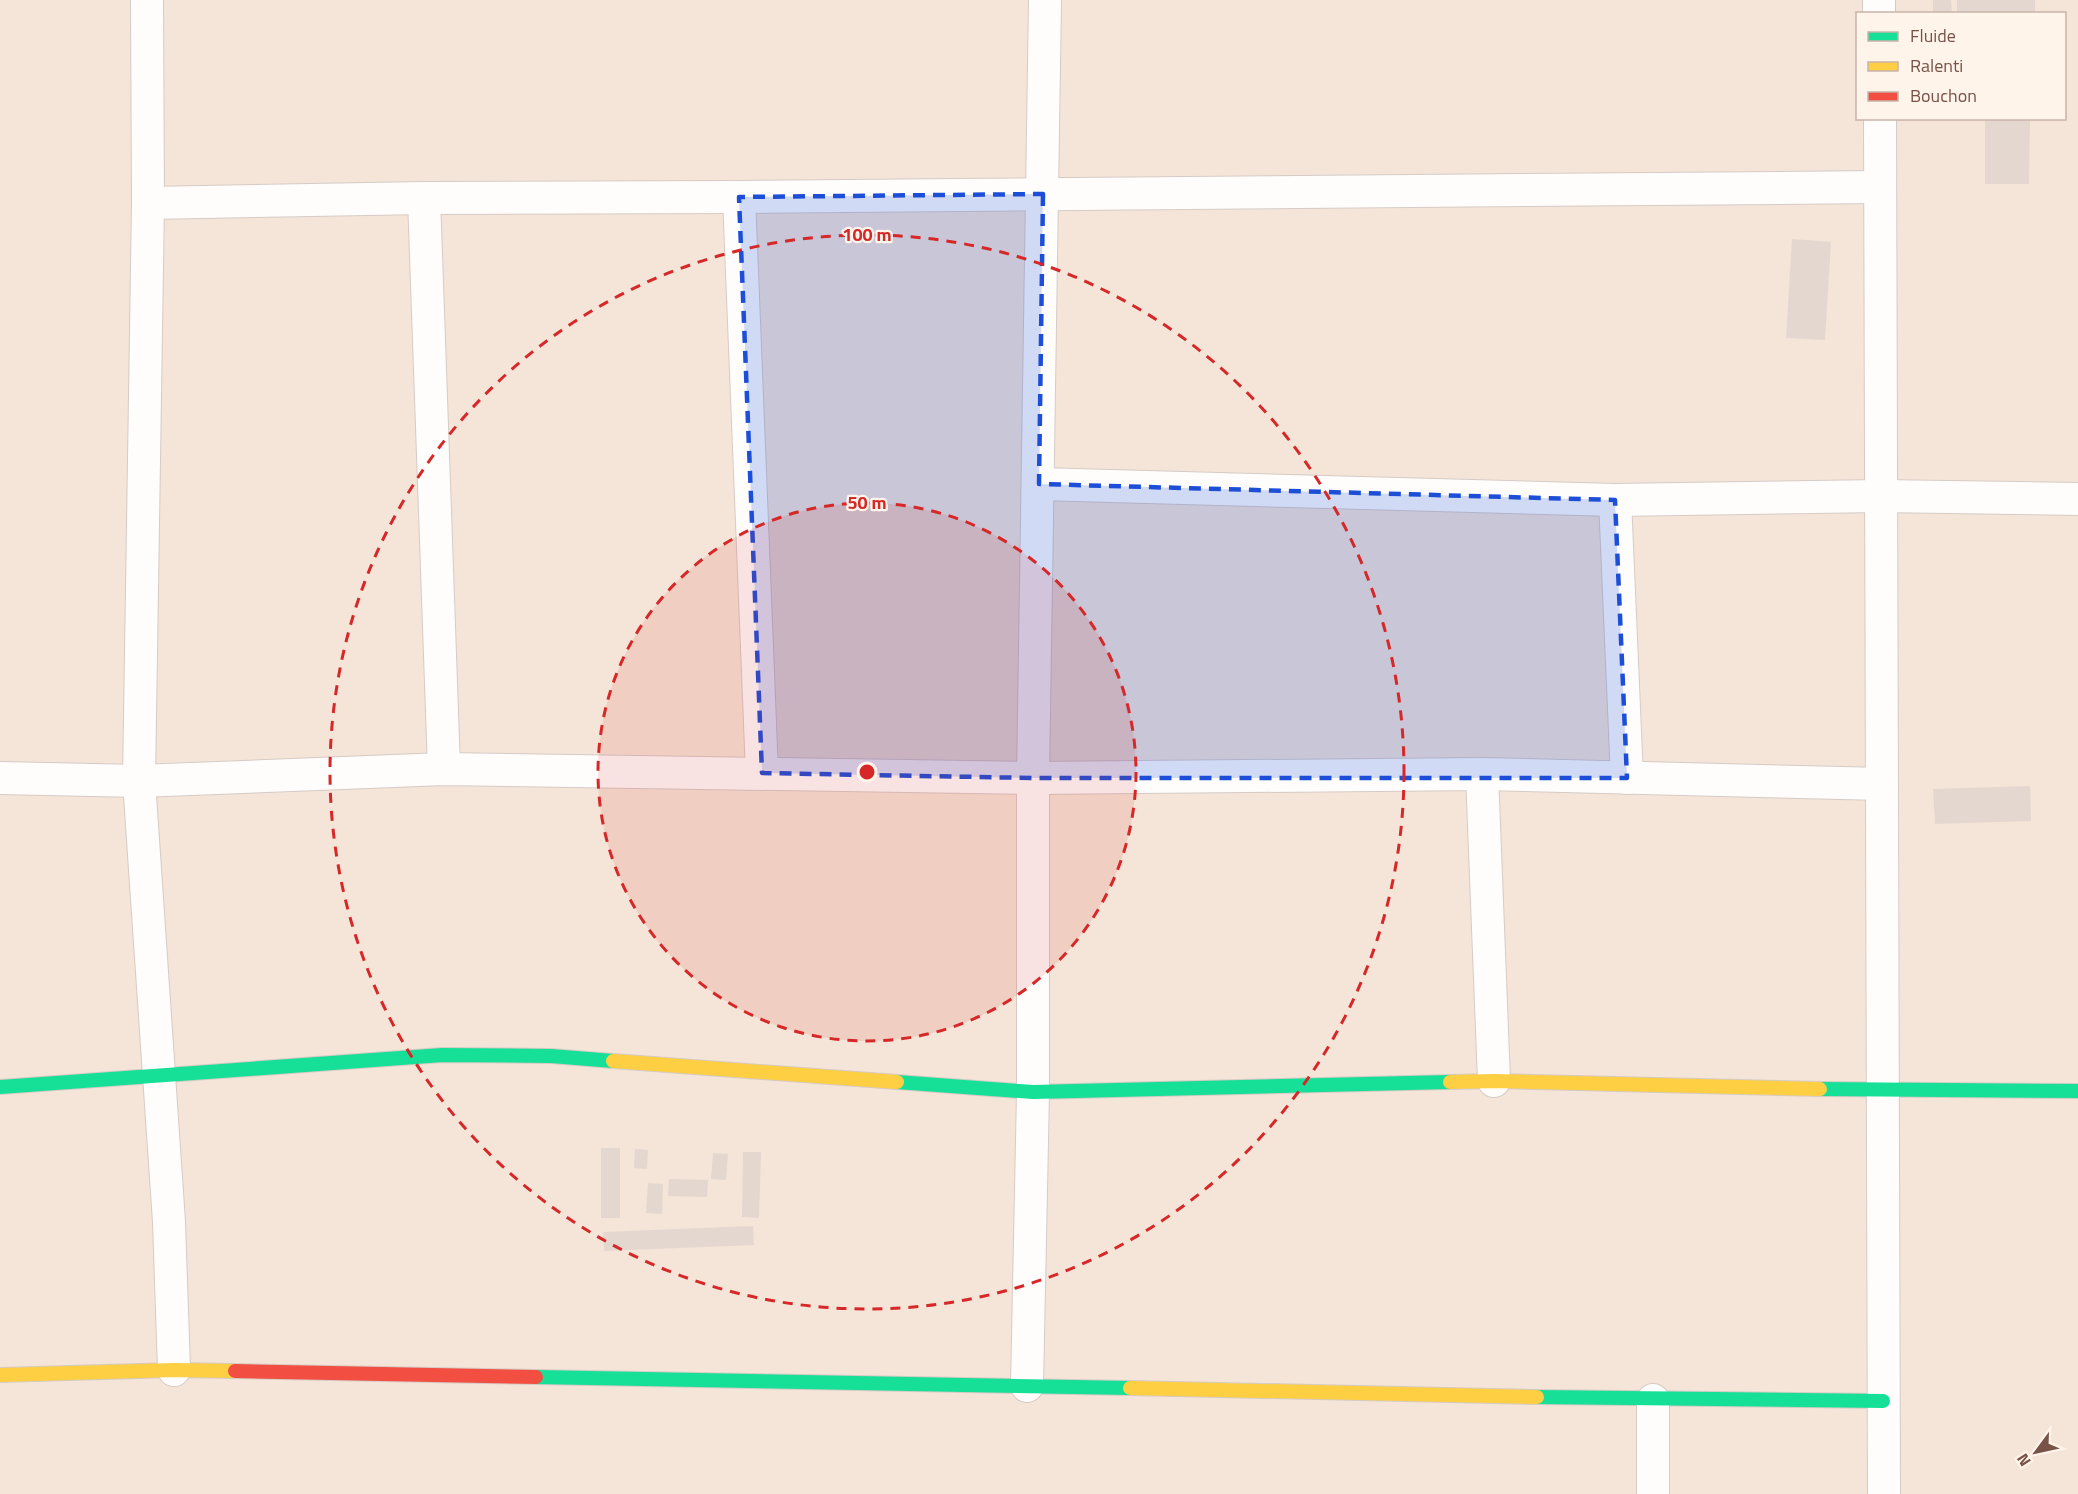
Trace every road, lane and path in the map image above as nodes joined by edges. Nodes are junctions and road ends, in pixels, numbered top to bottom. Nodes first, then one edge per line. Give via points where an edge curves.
1 (147, 0) edge
2 (1045, 0) edge
3 (1880, 120) edge
4 (1880, 187) junction
5 (1042, 194) junction
6 (739, 197) junction
7 (424, 198) junction
8 (148, 203) junction
9 (1039, 484) junction
10 (1880, 496) junction
11 (2078, 499) edge
12 (1615, 500) junction
13 (444, 769) junction
14 (762, 773) junction
15 (1482, 774) junction
16 (0, 778) edge
17 (1033, 778) junction
18 (1627, 778) junction
19 (140, 781) junction
20 (1882, 784) junction
21 (159, 1076) junction
22 (1494, 1081) junction
23 (0, 1087) edge
24 (1883, 1089) junction
25 (2078, 1091) edge
26 (1033, 1092) junction
27 (174, 1370) junction
28 (0, 1375) edge
29 (1027, 1386) junction
30 (1653, 1401) junction
31 (1883, 1401) junction
32 (1653, 1494) edge
33 (1884, 1494) edge

1 - 8 street
2 - 5 street
3 - 4 street
4 - 5 street
4 - 10 street
5 - 6 street
5 - 9 street
6 - 7 street
6 - 14 street
7 - 8 street
7 - 13 street
8 - 19 street
9 - 12 street
9 - 17 street
10 - 11 street
10 - 12 street
10 - 20 street
12 - 18 street
13 - 14 street
13 - 19 street
14 - 17 street
15 - 17 street
15 - 18 street
15 - 22 street
16 - 19 street
17 - 26 street
18 - 20 street
19 - 21 street
20 - 24 street
21 - 23 street
21 - 26 street via 442,1055 551,1056
21 - 27 street
22 - 24 street
22 - 26 street
24 - 25 street
24 - 31 street
26 - 29 street
27 - 28 street
27 - 29 street
29 - 30 street
30 - 31 street
30 - 32 street
31 - 33 street

